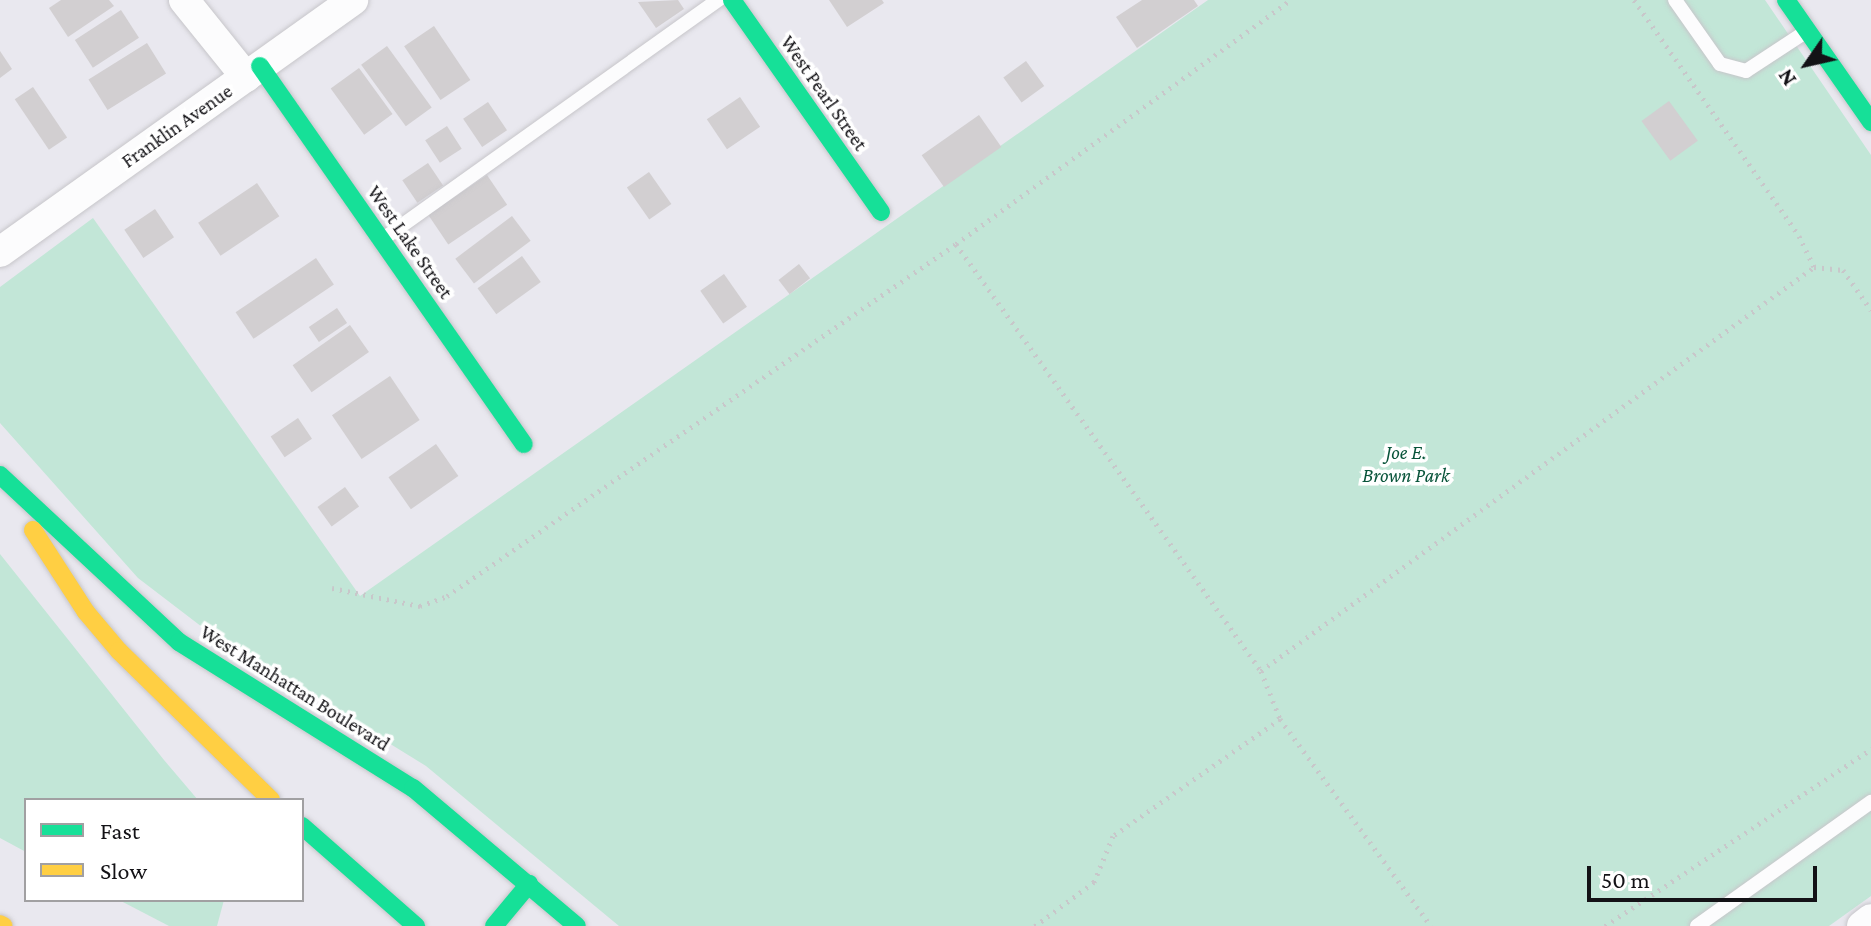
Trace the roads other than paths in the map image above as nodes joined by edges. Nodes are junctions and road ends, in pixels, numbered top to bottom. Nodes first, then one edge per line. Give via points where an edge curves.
1 (184, 0) edge
2 (353, 0) edge
3 (718, 0) edge
4 (732, 0) edge
5 (1675, 0) edge
6 (1786, 0) edge
7 (1808, 31) junction
8 (253, 72) junction
9 (1871, 122) edge
10 (881, 212) dead end
11 (382, 240) junction
12 (0, 252) edge
13 (524, 444) dead end
14 (0, 476) edge
15 (269, 798) edge
16 (1871, 802) edge
17 (304, 828) edge
18 (529, 884) junction
19 (1871, 919) edge
20 (416, 926) edge
21 (494, 926) edge
22 (577, 926) edge
23 (1697, 926) edge
24 (1862, 926) edge

1 - 8 street
2 - 8 street, Franklin Avenue
3 - 11 lane
4 - 10 main road, West Pearl Street
5 - 7 lane via 1720,64 1746,71
6 - 7 main road
7 - 9 main road
8 - 11 main road, West Lake Street
8 - 12 street, Franklin Avenue
11 - 13 main road, West Lake Street
14 - 15 main road, West Manhattan Boulevard via 94,621 174,710
14 - 18 main road, West Manhattan Boulevard via 179,642 256,695 413,788
16 - 23 lane
17 - 20 main road
18 - 21 main road
18 - 22 main road, West Manhattan Boulevard
19 - 24 street

